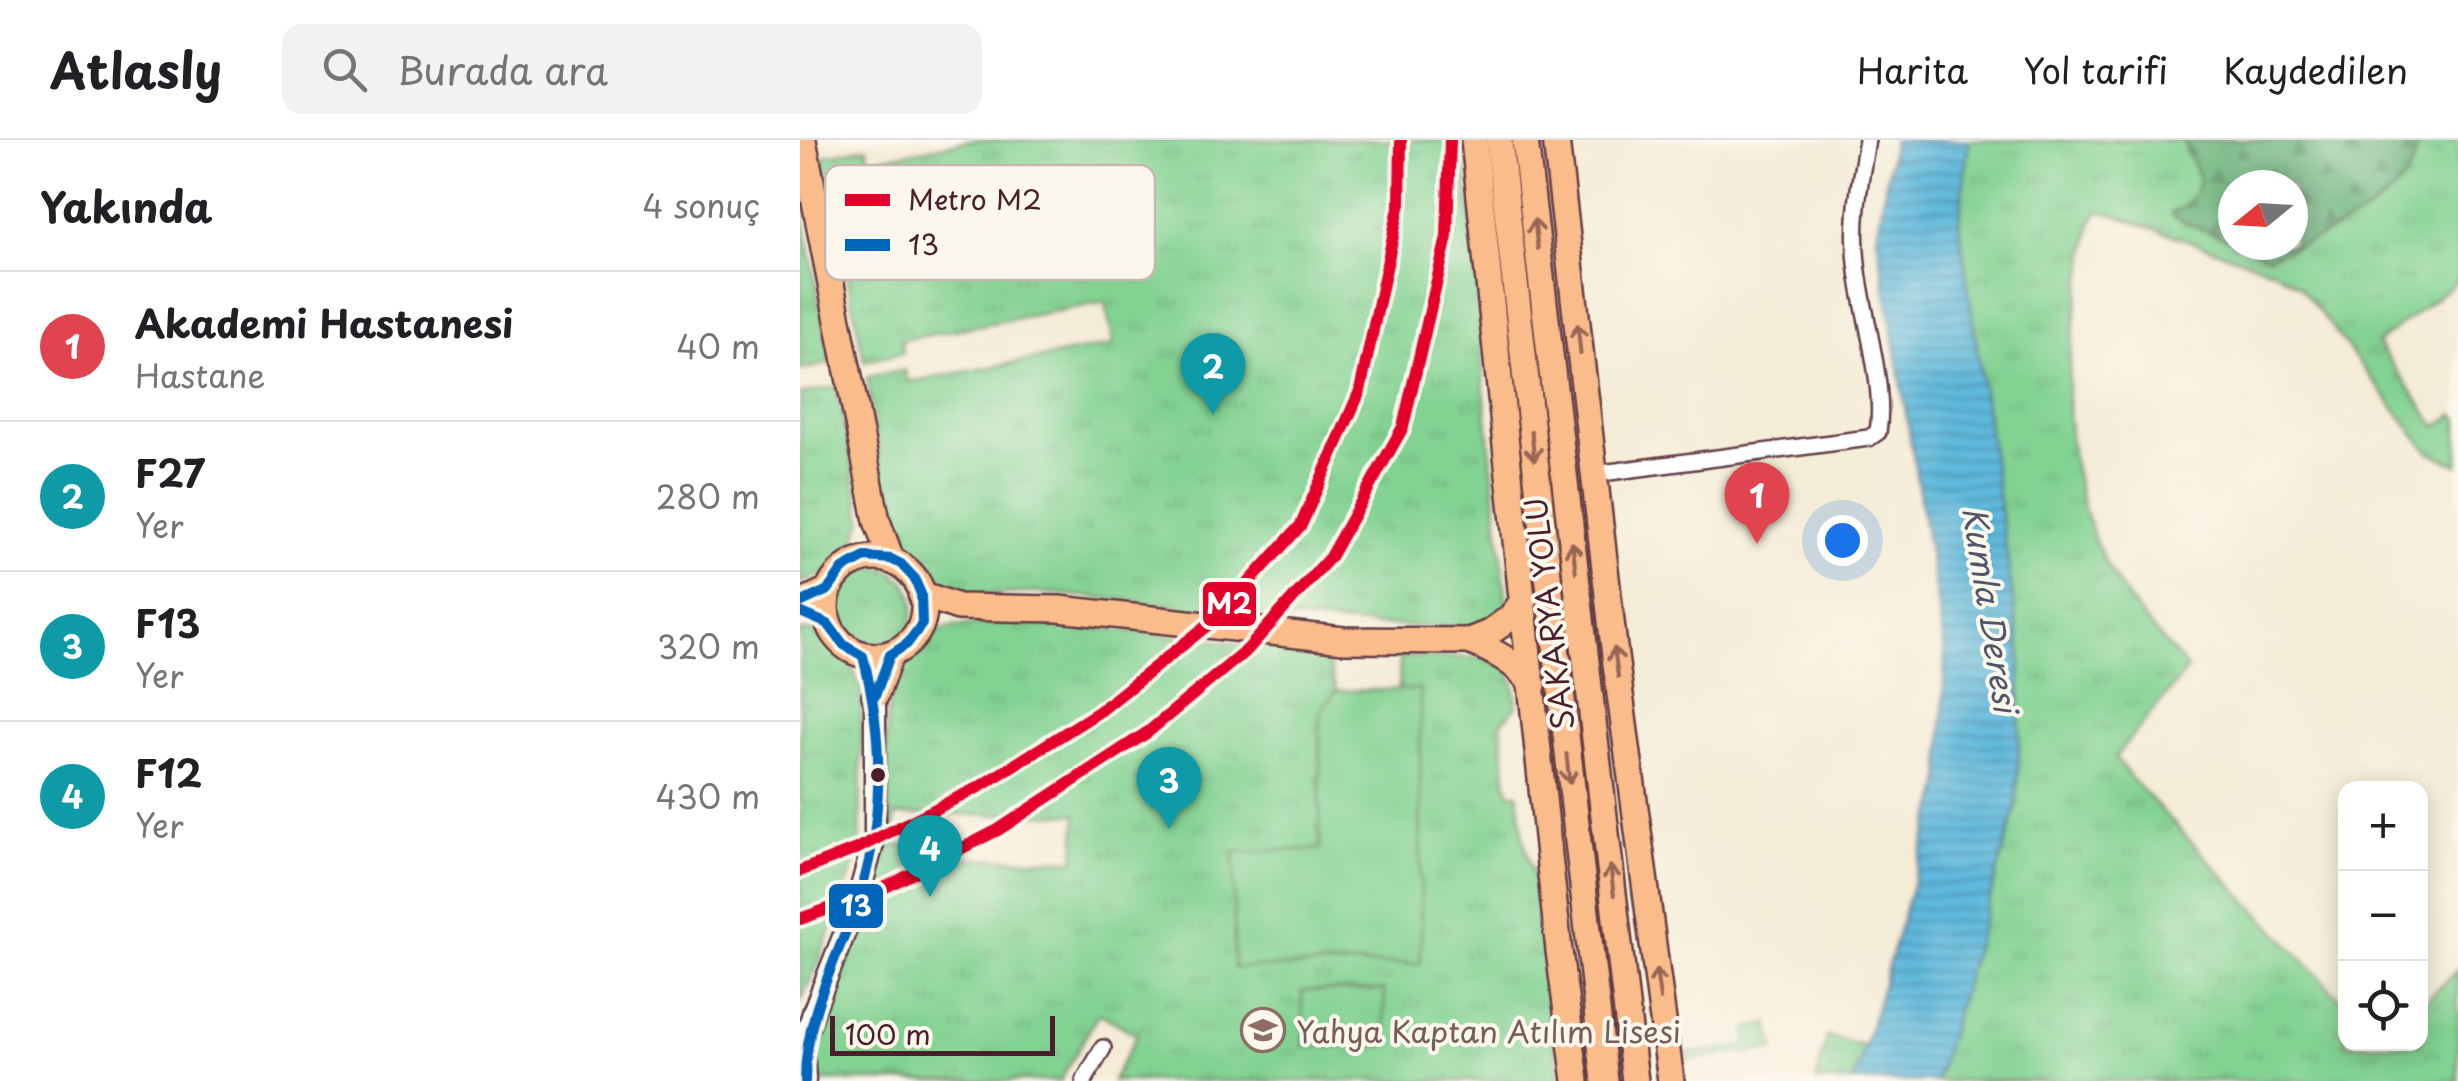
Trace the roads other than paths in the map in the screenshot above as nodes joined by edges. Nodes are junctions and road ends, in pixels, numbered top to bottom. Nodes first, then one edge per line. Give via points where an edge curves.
1 (804, 140) edge
2 (1474, 140) edge
3 (1499, 140) edge
4 (1526, 140) edge
5 (1556, 140) edge
6 (1867, 140) edge
7 (825, 248) edge
8 (831, 280) edge
9 (1594, 474) junction
10 (878, 521) junction
11 (864, 557) junction
12 (891, 559) junction
13 (828, 590) junction
14 (921, 594) junction
15 (1524, 600) junction
16 (800, 603) edge
17 (958, 607) junction
18 (800, 612) edge
19 (828, 624) junction
20 (922, 624) junction
21 (1469, 641) junction
22 (890, 655) junction
23 (862, 656) junction
24 (1532, 685) junction
25 (875, 696) junction
26 (1573, 816) junction
27 (807, 1017) edge
28 (1103, 1048) dead end
29 (802, 1051) edge
30 (805, 1081) edge
31 (1084, 1081) edge
32 (1579, 1081) edge
33 (1605, 1081) edge
34 (1635, 1081) edge
35 (1670, 1081) edge

1 - 7 main road
2 - 15 main road
3 -> 26 main road
34 -> 4 main road, SAKARYA YOLU
9 -> 5 main road
6 - 9 street via 1855,230 1880,404 1878,432
8 - 10 main road
35 -> 9 main road
10 - 11 main road
10 - 12 main road
11 - 12 main road
11 - 13 main road via 842,568
12 - 14 main road via 914,578
13 - 16 main road
13 - 19 main road
14 - 17 main road
14 - 20 main road
15 - 21 main road via 1510,618
15 - 24 main road
17 - 20 main road
17 - 21 main road via 1093,612 1344,640
18 - 19 main road
19 - 23 main road
20 - 22 main road
21 - 24 main road via 1519,666
22 - 23 main road
22 - 25 main road
23 - 25 main road
24 - 32 main road
25 - 27 street via 875,837 857,902
26 - 32 main road
26 - 33 main road
27 - 29 street
28 - 31 street
29 - 30 street

